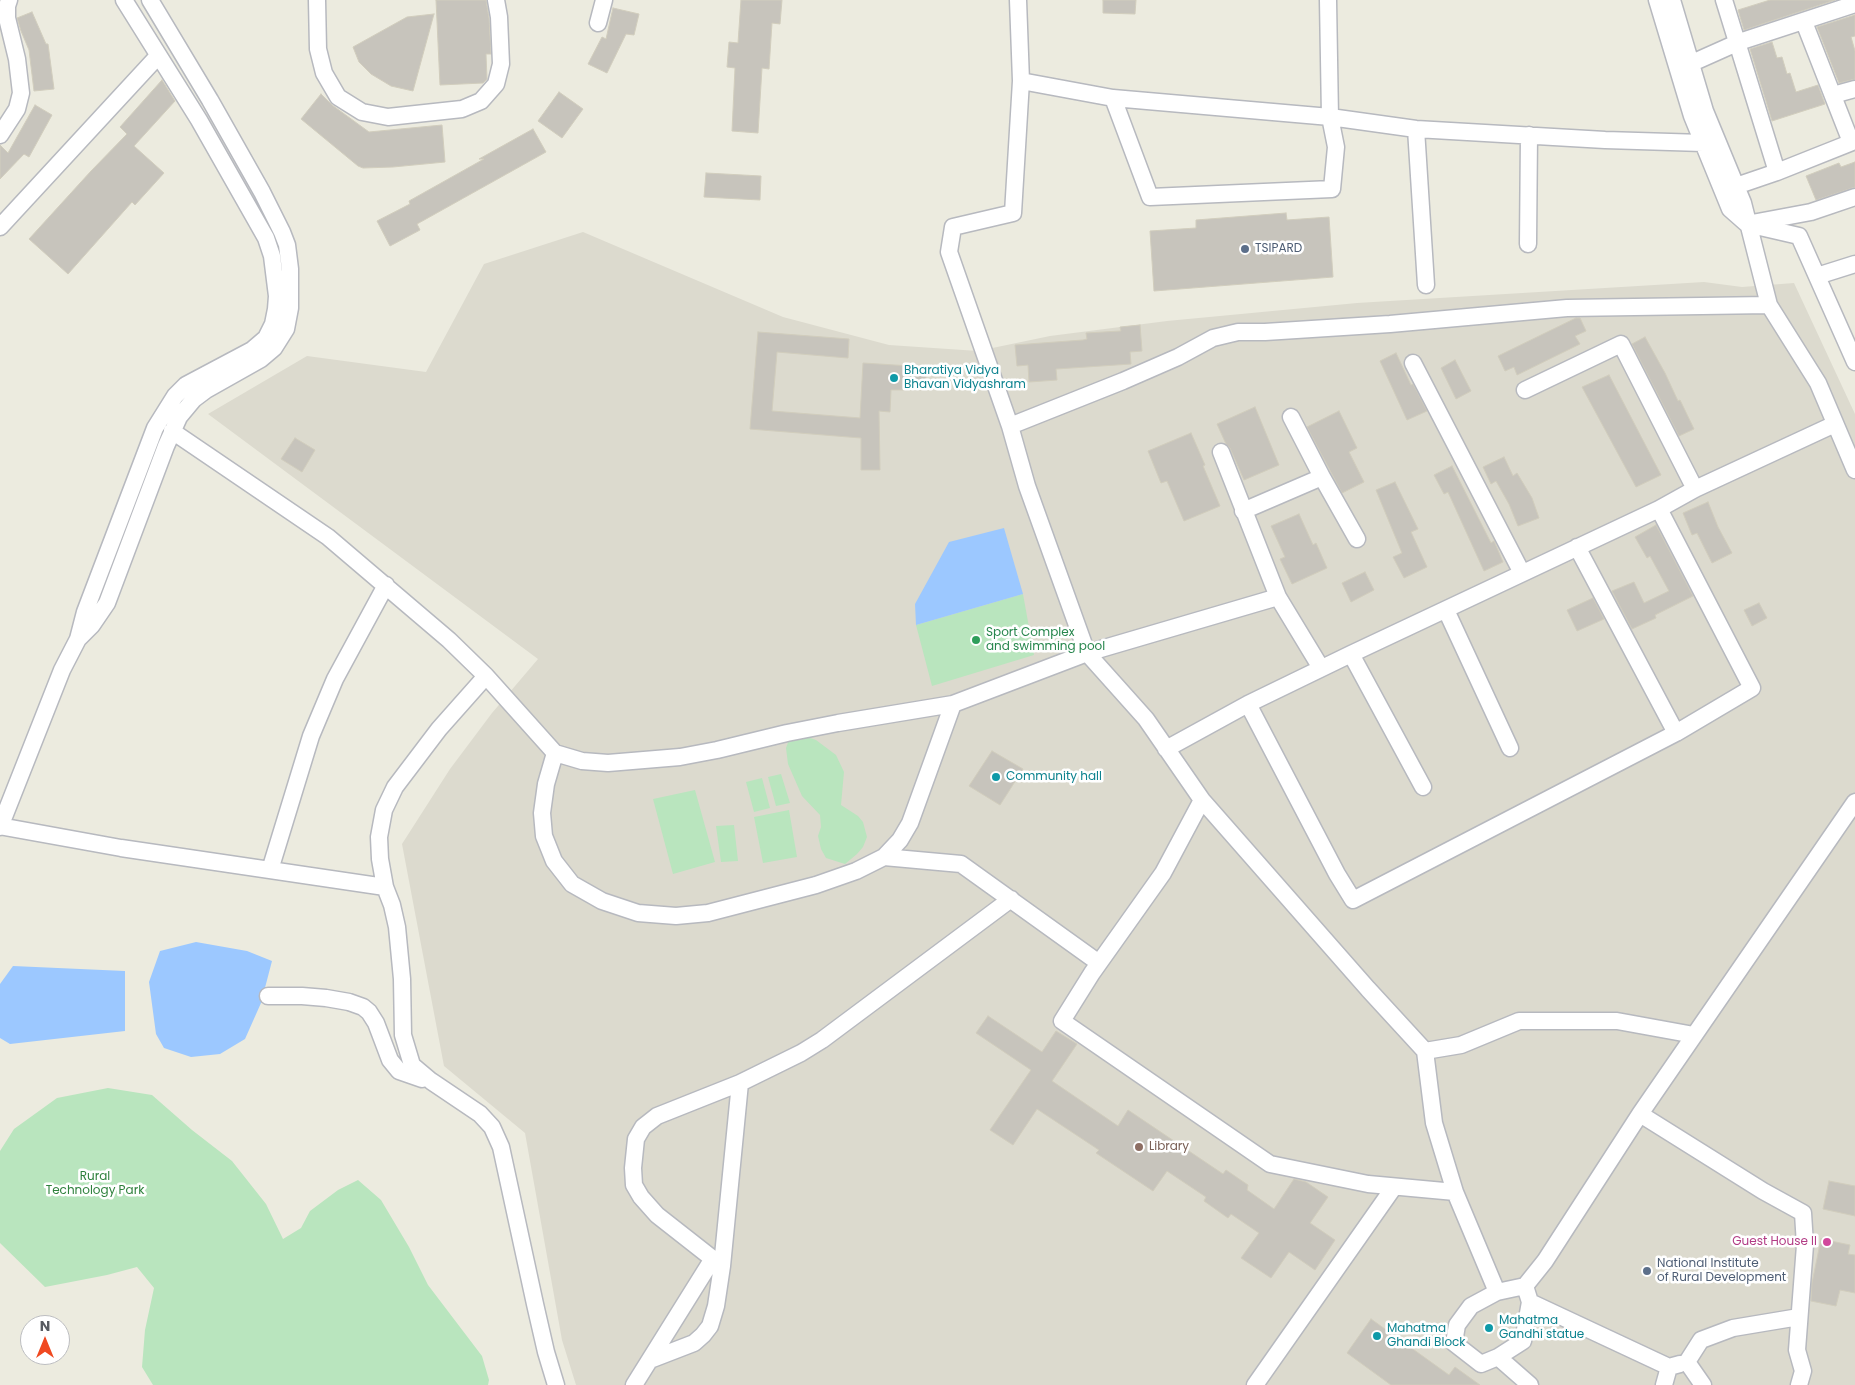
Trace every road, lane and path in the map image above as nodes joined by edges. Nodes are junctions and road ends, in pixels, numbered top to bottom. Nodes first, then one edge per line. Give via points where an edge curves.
1 (9, 0) edge
2 (124, 0) edge
3 (150, 0) edge
4 (317, 0) edge
5 (496, 0) edge
6 (604, 0) edge
7 (1018, 0) edge
8 (1328, 0) edge
9 (1657, 0) edge
10 (1672, 0) edge
11 (1724, 0) edge
12 (1855, 4) edge
13 (1804, 22) junction
14 (598, 23) dead end
15 (1739, 42) junction
16 (158, 56) junction
17 (1685, 66) junction
18 (1021, 82) junction
19 (1855, 88) edge
20 (1833, 95) junction
21 (1114, 98) junction
22 (1330, 117) junction
23 (1416, 129) junction
24 (0, 134) edge
25 (1529, 135) junction
26 (1853, 142) edge
27 (1703, 143) junction
28 (1777, 172) junction
29 (1736, 186) junction
30 (1855, 197) edge
31 (1747, 224) junction
32 (0, 228) edge
33 (1528, 244) dead end
34 (1855, 264) edge
35 (1816, 276) junction
36 (1426, 285) dead end
37 (1769, 305) junction
38 (279, 327) junction
39 (1855, 362) edge
40 (1413, 363) dead end
41 (1525, 390) dead end
42 (1291, 417) dead end
43 (1835, 424) junction
44 (1010, 426) junction
45 (172, 431) junction
46 (1221, 452) dead end
47 (1855, 470) edge
48 (1322, 477) junction
49 (1695, 489) junction
50 (1658, 509) junction
51 (1244, 512) junction
52 (1357, 539) dead end
53 (1577, 547) junction
54 (1522, 574) junction
55 (386, 585) junction
56 (1278, 597) junction
57 (1446, 610) junction
58 (78, 639) junction
59 (1086, 653) junction
60 (1351, 654) junction
61 (1321, 668) junction
62 (486, 676) junction
63 (953, 704) junction
64 (1248, 704) junction
65 (1676, 733) junction
66 (1510, 748) dead end
67 (1166, 749) junction
68 (555, 753) junction
69 (1423, 787) dead end
70 (1202, 800) junction
71 (1855, 802) edge
72 (0, 827) edge
73 (884, 856) junction
74 (270, 870) junction
75 (385, 887) junction
76 (1011, 899) junction
77 (1099, 963) junction
78 (268, 996) dead end
79 (1694, 1035) junction
80 (1425, 1051) junction
81 (431, 1081) junction
82 (740, 1083) junction
83 (1640, 1114) junction
84 (1394, 1187) junction
85 (1454, 1192) junction
86 (717, 1263) junction
87 (1525, 1286) junction
88 (1497, 1292) junction
89 (1530, 1302) junction
90 (1799, 1317) junction
91 (1498, 1357) junction
92 (650, 1360) junction
93 (1686, 1362) junction
94 (1669, 1367) junction
95 (556, 1385) edge
96 (634, 1385) edge
97 (1255, 1385) edge
98 (1530, 1385) edge
99 (1664, 1385) edge
100 (1704, 1385) edge
101 (1799, 1385) edge

1 - 24 street via 7,18 21,93 16,109
2 - 16 street
3 - 38 street via 210,100 282,232 290,269 290,308
4 - 5 street via 318,49 324,73 338,97 362,112 388,117 462,109 481,101 496,84 501,64
6 - 14 street
7 - 18 street
8 - 22 street
9 - 17 street
10 - 17 street
11 - 15 street
12 - 13 street
13 - 15 street
13 - 20 street
15 - 17 street
15 - 28 street
16 - 32 street
16 - 38 street via 199,120 266,238 272,256
17 - 27 street via 1692,116
17 - 29 street
18 - 21 street
18 - 44 street via 1013,213 953,227 949,252
19 - 20 street
20 - 26 street
21 - 22 street
21 - 22 street via 1150,197 1332,189 1336,147
22 - 23 street
23 - 25 street
23 - 36 street
25 - 27 street
25 - 33 street
26 - 28 street
27 - 31 street via 1730,209
28 - 29 street
29 - 31 street
30 - 31 street via 1811,212
31 - 35 street via 1799,236
31 - 37 street
34 - 35 street
35 - 39 street
37 - 43 street via 1818,383
37 - 44 street via 1567,308 1390,324 1238,332 1213,338 1123,381
38 - 45 street via 274,348 194,399
38 - 58 street via 252,350 186,385 164,411 88,601
40 - 54 street
41 - 49 street via 1621,344
42 - 48 street
43 - 47 street
43 - 49 street
44 - 59 street
45 - 55 street via 328,537
45 - 58 street via 107,603
46 - 51 street
48 - 51 street
48 - 52 street
49 - 50 street
50 - 53 street
50 - 65 street via 1752,688
51 - 56 street
53 - 54 street
53 - 65 street
54 - 57 street
55 - 62 street
55 - 74 street via 335,679 311,736
56 - 59 street
56 - 61 street
57 - 60 street
57 - 66 street
58 - 72 street via 62,670
59 - 63 street
59 - 67 street via 1146,719
60 - 61 street
60 - 69 street
61 - 64 street
62 - 68 street
62 - 75 street via 439,729 395,787 384,810 378,837
63 - 68 street via 838,722 680,756 608,763 582,761
63 - 73 street via 910,823 900,840
64 - 65 street via 1353,900
64 - 67 street
67 - 70 street
68 - 73 street via 542,813 544,836 554,861 572,884 602,901 638,913 676,916 708,913 816,885 856,871
70 - 77 street via 1163,873
70 - 80 street
71 - 79 street
72 - 74 street
73 - 76 street via 961,864
74 - 75 street
75 - 81 street via 397,927 406,1048 412,1066
76 - 77 street
76 - 82 street via 822,1040
77 - 84 street via 1062,1021 1270,1164
78 - 81 street via 326,998 363,1007 376,1023 390,1060 399,1071
79 - 80 street via 1617,1021 1519,1021 1461,1045
79 - 83 street
80 - 85 street via 1434,1124
81 - 95 street via 480,1114 492,1127 501,1147
82 - 86 street
82 - 86 street via 657,1116 643,1127 636,1139 634,1185 641,1196 657,1215
83 - 87 street via 1545,1261
83 - 90 street via 1802,1213 1805,1245
84 - 85 street
84 - 97 street
85 - 88 street
86 - 92 street
86 - 92 street via 716,1306 710,1326 694,1343
87 - 88 street
87 - 89 street
88 - 91 street via 1470,1306 1457,1325 1454,1343 1481,1364
89 - 91 street via 1523,1341
89 - 94 street
90 - 93 street via 1733,1328 1701,1340
90 - 101 street via 1797,1350 1802,1371
91 - 98 street
92 - 96 street
93 - 94 street
93 - 100 street
94 - 99 street

